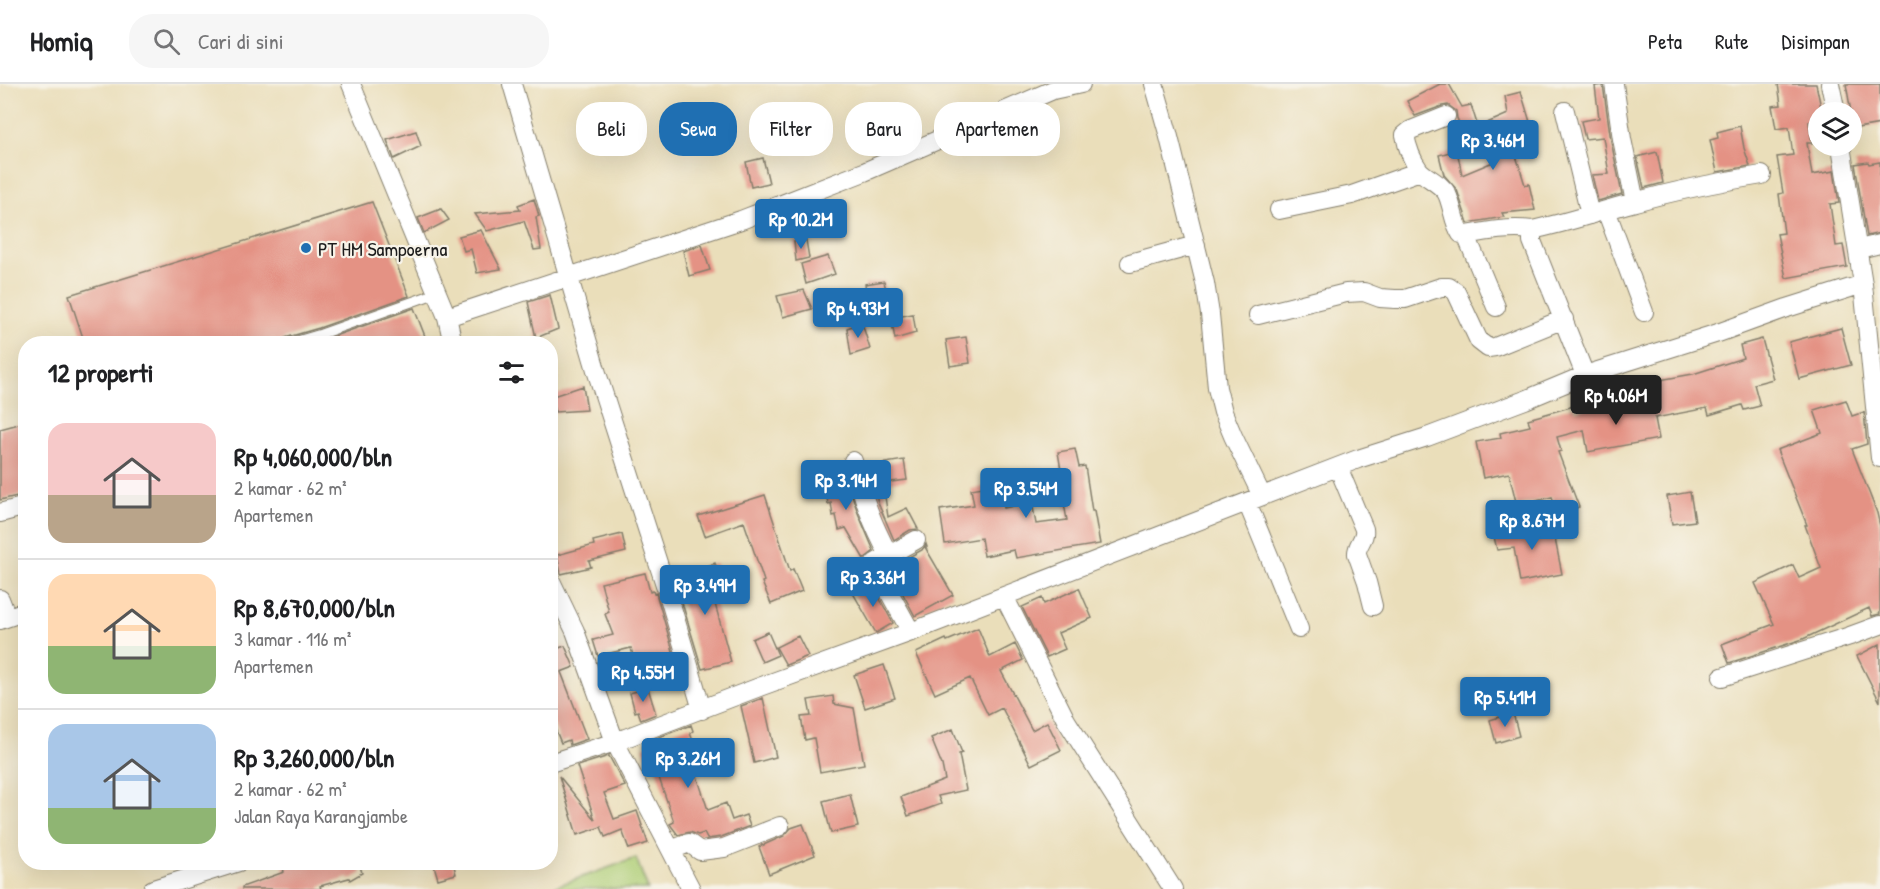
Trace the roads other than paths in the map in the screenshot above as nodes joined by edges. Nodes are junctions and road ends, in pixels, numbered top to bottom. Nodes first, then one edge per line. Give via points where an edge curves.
1 (351, 84) edge
2 (512, 84) edge
3 (1081, 84) edge
4 (1154, 84) edge
5 (1614, 84) edge
6 (1830, 84) edge
7 (1834, 102) edge
8 (1565, 111) dead end
9 (1446, 116) dead end
10 (1844, 156) edge
11 (1420, 171) junction
12 (1762, 175) dead end
13 (1635, 202) junction
14 (1279, 210) dead end
15 (1598, 213) junction
16 (1532, 230) junction
17 (1466, 235) junction
18 (1880, 244) edge
19 (1196, 245) junction
20 (1859, 249) junction
21 (1130, 263) dead end
22 (568, 276) junction
23 (1863, 284) junction
24 (437, 293) junction
25 (1496, 307) dead end
26 (1644, 312) dead end
27 (1258, 315) dead end
28 (447, 317) junction
29 (1563, 319) junction
30 (314, 336) edge
31 (451, 336) edge
32 (1585, 375) junction
33 (1877, 402) edge
34 (1880, 458) edge
35 (853, 462) dead end
36 (1338, 467) junction
37 (1254, 499) junction
38 (18, 508) edge
39 (0, 513) edge
40 (916, 540) dead end
41 (889, 555) junction
42 (558, 596) edge
43 (1004, 596) junction
44 (0, 599) edge
45 (1373, 606) dead end
46 (4, 619) edge
47 (1880, 625) edge
48 (1299, 629) dead end
49 (911, 632) junction
50 (1722, 676) dead end
51 (702, 710) junction
52 (615, 742) junction
53 (558, 760) edge
54 (780, 826) dead end
55 (671, 850) junction
56 (214, 870) edge
57 (153, 889) edge
58 (691, 889) edge
59 (1173, 889) edge

1 - 24 street
2 - 22 street
3 - 22 street via 1053,90 741,220
4 - 19 street
5 - 13 street
6 - 7 street
8 - 15 street
9 - 11 street via 1405,135
10 - 20 street
11 - 14 street via 1352,195
11 - 17 street via 1446,192 1456,227
12 - 13 street
13 - 15 street
15 - 16 street
15 - 26 street
16 - 17 street
16 - 29 street via 1532,241
17 - 25 street
18 - 20 street
19 - 21 street
19 - 37 street via 1210,314 1217,388
20 - 23 street
22 - 28 street
22 - 51 street
23 - 32 street
23 - 33 street
24 - 28 street
24 - 30 lane
27 - 29 street via 1346,292 1406,299 1449,287 1456,292 1479,341 1488,348
28 - 31 street
29 - 32 street
32 - 36 street
33 - 34 street
35 - 41 street via 873,526
36 - 37 street
36 - 45 street via 1364,529 1356,550
37 - 43 street
37 - 48 street
38 - 39 street
40 - 41 street
41 - 49 street via 874,565
42 - 52 street via 575,631
43 - 49 street
43 - 59 street via 1066,720
44 - 46 street
47 - 50 street
49 - 51 street
51 - 52 street
52 - 53 street
52 - 55 street
54 - 55 street via 724,848 700,851 689,843
55 - 58 street
56 - 57 street

